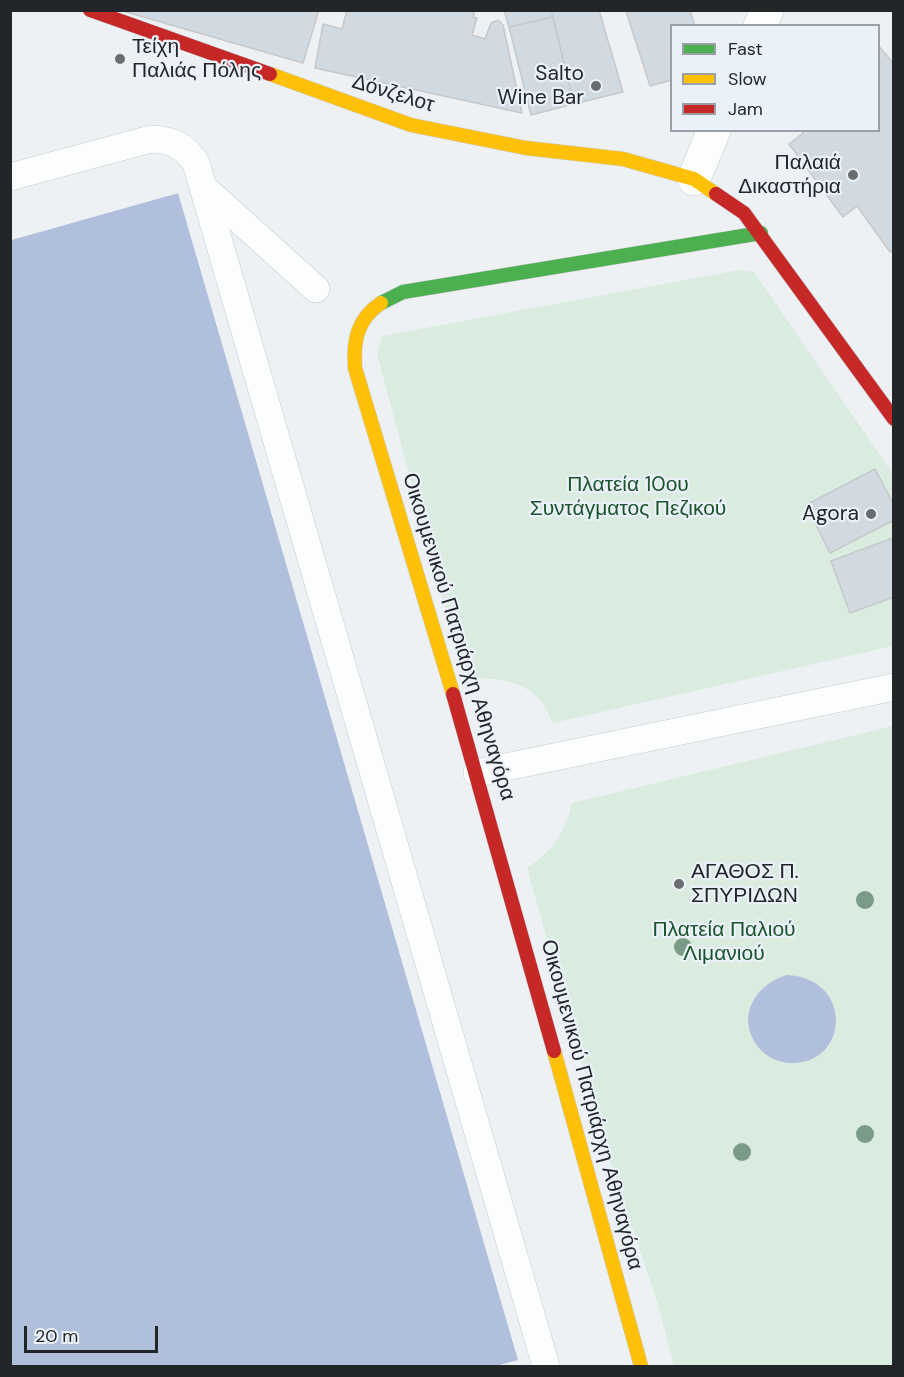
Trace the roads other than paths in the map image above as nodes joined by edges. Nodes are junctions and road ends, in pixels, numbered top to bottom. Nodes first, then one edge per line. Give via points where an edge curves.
1 (90, 10) edge
2 (767, 10) edge
3 (761, 24) edge
4 (713, 132) edge
5 (10, 177) edge
6 (694, 178) junction
7 (203, 187) junction
8 (761, 233) junction
9 (316, 289) dead end
10 (894, 419) edge
11 (894, 687) edge
12 (477, 773) junction
13 (546, 1366) edge
14 (641, 1366) edge

1 - 6 street, Δόνζελοτ via 411,125 526,148 623,159
2 - 3 street
4 - 6 street
5 - 7 lane via 151,140 168,140 189,152
6 - 8 street via 744,213
7 - 9 lane
7 - 13 lane
8 - 10 street
8 - 12 street, Οικουμενικού Πατριάρχη Αθηναγόρα via 403,292 384,298 368,311 357,328 353,348 356,368
11 - 12 lane
12 - 14 street, Οικουμενικού Πατριάρχη Αθηναγόρα

